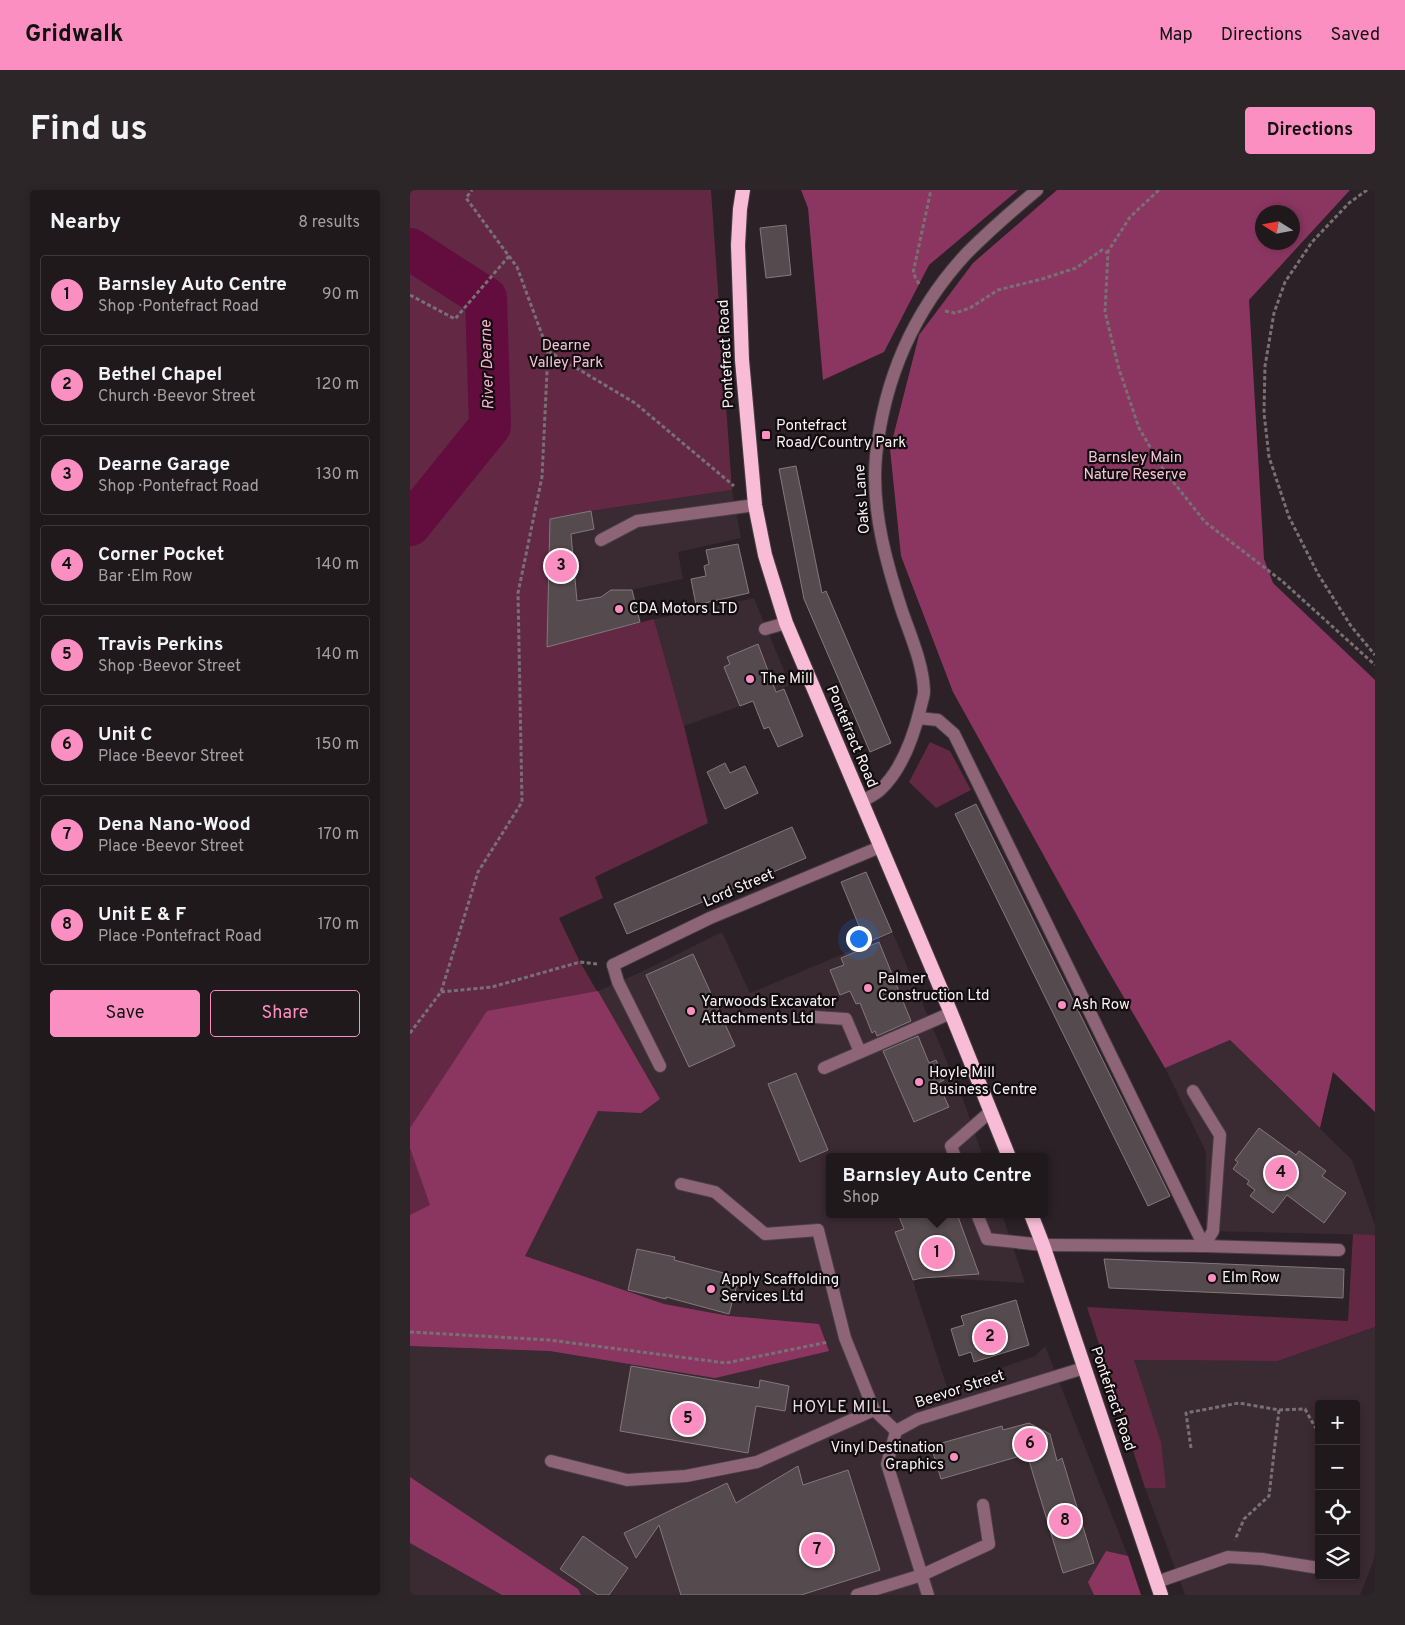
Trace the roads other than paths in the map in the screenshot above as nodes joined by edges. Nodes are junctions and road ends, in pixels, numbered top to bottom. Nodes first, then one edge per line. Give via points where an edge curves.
1 (743, 190) edge
2 (1037, 190) edge
3 (755, 505) junction
4 (601, 540) dead end
5 (786, 623) junction
6 (765, 629) dead end
7 (918, 718) junction
8 (861, 802) junction
9 (880, 847) junction
10 (951, 1013) junction
11 (814, 1018) dead end
12 (860, 1052) junction
13 (660, 1066) dead end
14 (824, 1068) dead end
15 (1193, 1091) dead end
16 (990, 1111) junction
17 (954, 1153) edge
18 (1007, 1153) edge
19 (681, 1184) dead end
20 (979, 1218) edge
21 (1033, 1218) edge
22 (1043, 1245) junction
23 (1204, 1246) junction
24 (1339, 1250) dead end
25 (1084, 1368) junction
26 (874, 1410) junction
27 (896, 1432) junction
28 (551, 1461) dead end
29 (983, 1505) dead end
30 (1315, 1567) edge
31 (922, 1575) junction
32 (1159, 1588) edge
33 (857, 1595) edge
34 (928, 1595) edge

1 - 3 highway, Pontefract Road via 738,245 742,360
2 - 7 street, Oaks Lane via 968,253 928,303 906,340 880,426 876,458 878,520 890,575 921,669 924,693
3 - 4 street via 637,521
3 - 5 highway, Pontefract Road via 764,555
5 - 6 street
5 - 8 highway, Pontefract Road
7 - 8 street, Oaks Lane via 908,748 894,772 880,790
7 - 23 street via 938,720 954,734
8 - 9 highway, Pontefract Road
9 - 10 highway, Pontefract Road
9 - 13 street, Lord Street via 710,918 613,965 618,982
10 - 12 street
10 - 16 highway, Pontefract Road
11 - 12 street via 846,1019
12 - 14 street
15 - 23 street via 1220,1135 1213,1231
16 - 17 street via 951,1146
16 - 18 highway, Pontefract Road
19 - 26 street via 716,1192 765,1234 818,1230 845,1338
20 - 22 street via 987,1239
21 - 22 highway, Pontefract Road
22 - 23 street
22 - 25 highway, Pontefract Road
23 - 24 street
25 - 27 street, Beevor Street via 918,1419
25 - 32 highway, Pontefract Road
26 - 27 street
26 - 28 street via 757,1462 686,1476 627,1480
27 - 31 street via 887,1464
29 - 31 street via 989,1544
30 - 32 street via 1228,1557
31 - 33 street
31 - 34 street

